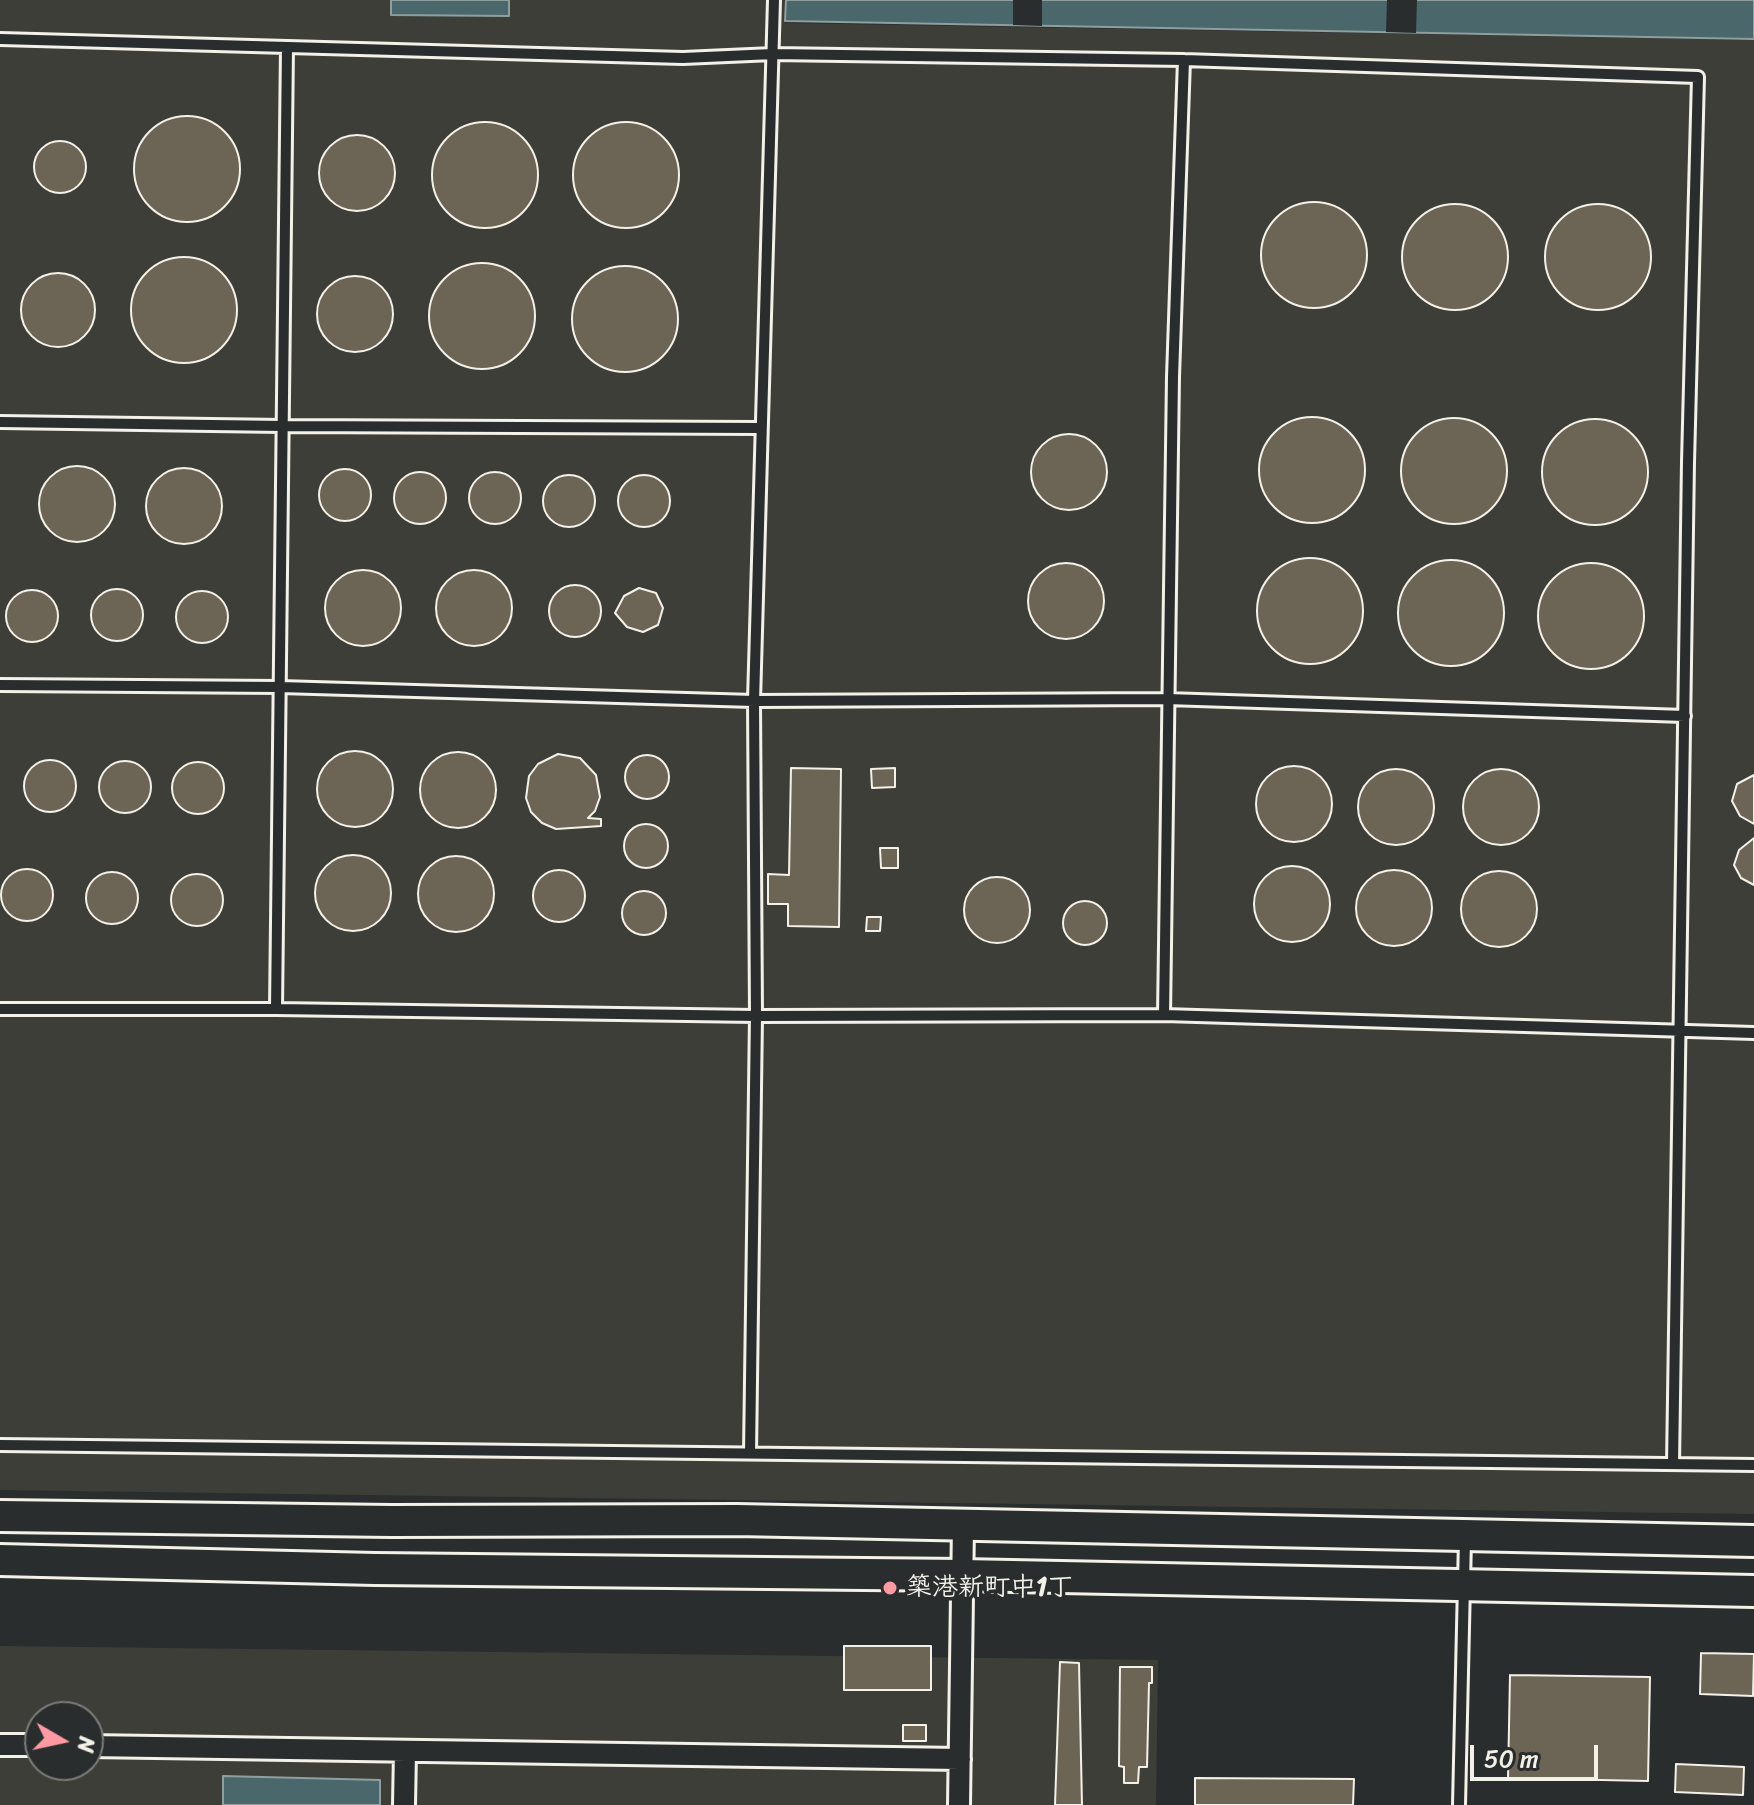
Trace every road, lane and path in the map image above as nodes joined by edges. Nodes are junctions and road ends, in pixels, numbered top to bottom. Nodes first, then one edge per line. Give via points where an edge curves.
1 (774, 0) edge
2 (0, 39) edge
3 (287, 47) junction
4 (773, 54) junction
5 (1184, 60) junction
6 (0, 422) edge
7 (282, 426) junction
8 (760, 428) junction
9 (0, 685) edge
10 (280, 687) junction
11 (1167, 699) junction
12 (754, 701) junction
13 (1685, 716) junction
14 (0, 1009) edge
15 (276, 1009) junction
16 (1164, 1015) junction
17 (756, 1016) junction
18 (1680, 1029) junction
19 (1754, 1033) edge
20 (0, 1445) edge
21 (750, 1453) junction
22 (1673, 1464) junction
23 (1754, 1465) edge
24 (0, 1516) edge
25 (963, 1525) junction
26 (1465, 1535) junction
27 (1754, 1541) edge
28 (0, 1560) edge
29 (962, 1575) junction
30 (1464, 1585) junction
31 (1754, 1591) edge
32 (0, 1745) edge
33 (24, 1745) edge
34 (104, 1746) edge
35 (405, 1751) junction
36 (960, 1759) junction
37 (404, 1805) edge
38 (959, 1805) edge
39 (1459, 1805) edge

1 - 4 lane
2 - 3 lane
3 - 4 lane via 683,58
3 - 7 lane
4 - 5 lane
4 - 8 lane
5 - 11 lane
5 - 13 lane via 1698,77
6 - 7 lane
7 - 8 lane
7 - 10 lane
8 - 12 lane
9 - 10 lane
10 - 12 lane
10 - 15 lane
11 - 12 lane
11 - 13 lane
11 - 16 lane
12 - 17 lane
13 - 18 lane
14 - 15 lane
15 - 17 lane
16 - 17 lane
16 - 18 lane
17 - 21 lane
18 - 19 lane
18 - 22 lane
20 - 21 lane
21 - 22 lane
22 - 23 lane
24 - 25 street
25 - 26 street
25 - 29 street
26 - 27 street
26 - 30 lane
28 - 29 street
29 - 30 street
29 - 36 street
30 - 31 street
30 - 39 lane
32 - 33 street
34 - 35 street
35 - 36 street
35 - 37 street
36 - 38 street

